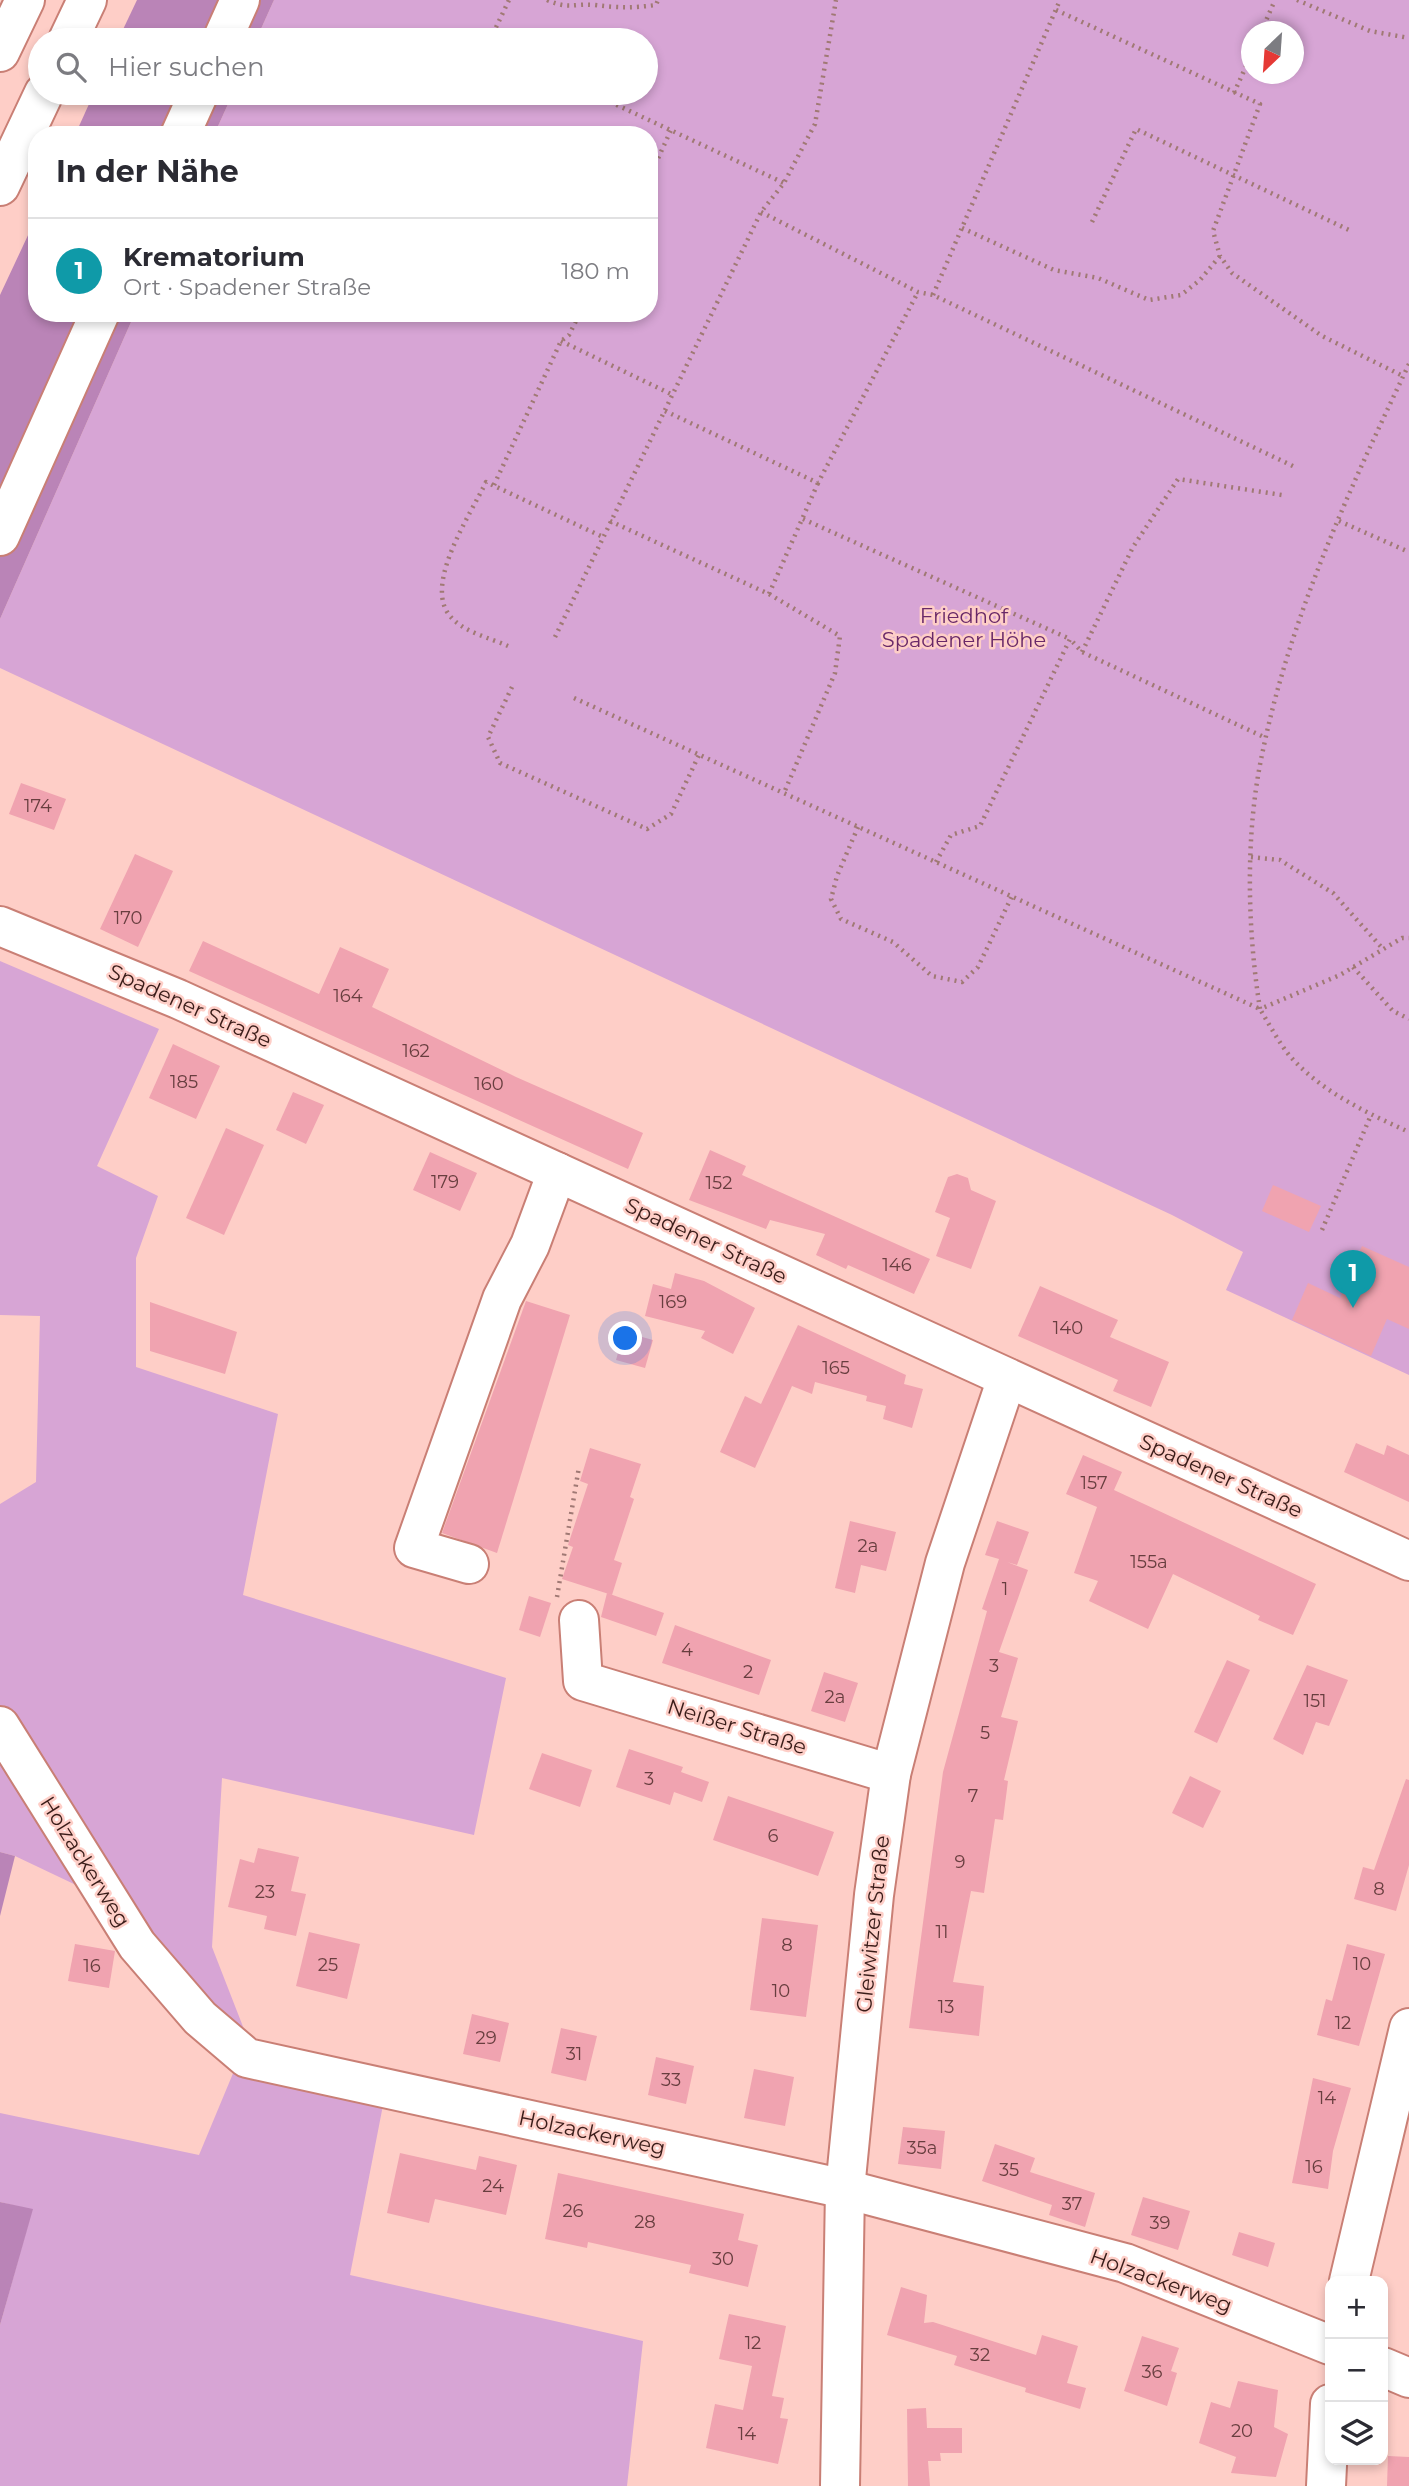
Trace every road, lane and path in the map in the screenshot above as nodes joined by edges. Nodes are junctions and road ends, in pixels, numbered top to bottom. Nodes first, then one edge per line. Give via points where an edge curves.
1 (25, 0) edge
2 (87, 0) edge
3 (240, 0) edge
4 (509, 0) edge
5 (547, 0) edge
6 (658, 0) edge
7 (836, 0) edge
8 (1275, 0) edge
9 (1297, 0) edge
10 (1058, 1) edge
11 (1056, 10) junction
12 (1266, 21) edge
13 (74, 28) edge
14 (227, 28) edge
15 (496, 28) edge
16 (1409, 38) edge
17 (0, 52) edge
18 (1241, 77) edge
19 (1234, 93) junction
20 (38, 105) edge
21 (194, 105) edge
22 (617, 105) edge
23 (28, 126) edge
24 (184, 126) edge
25 (28, 127) edge
26 (671, 130) junction
27 (658, 158) edge
28 (1233, 176) junction
29 (784, 183) junction
30 (0, 186) edge
31 (761, 212) junction
32 (1092, 222) dead end
33 (962, 228) junction
34 (1349, 230) dead end
35 (1220, 256) junction
36 (918, 292) junction
37 (933, 296) junction
38 (96, 322) edge
39 (576, 322) edge
40 (561, 341) junction
41 (1409, 364) edge
42 (1404, 376) junction
43 (673, 395) junction
44 (665, 411) junction
45 (1295, 467) dead end
46 (818, 483) junction
47 (494, 485) junction
48 (1282, 495) dead end
49 (803, 519) junction
50 (610, 521) junction
51 (1339, 521) junction
52 (0, 537) edge
53 (603, 537) junction
54 (1409, 552) edge
55 (769, 594) junction
56 (555, 637) dead end
57 (1070, 639) junction
58 (508, 646) dead end
59 (1082, 652) junction
60 (512, 687) dead end
61 (574, 698) dead end
62 (1266, 738) junction
63 (699, 755) junction
64 (784, 793) junction
65 (858, 827) junction
66 (1251, 857) junction
67 (936, 862) junction
68 (1012, 896) junction
69 (0, 926) edge
70 (1409, 937) edge
71 (1383, 949) junction
72 (1353, 967) junction
73 (1260, 1009) junction
74 (1409, 1019) edge
75 (1371, 1115) junction
76 (1409, 1132) edge
77 (557, 1172) junction
78 (1322, 1230) dead end
79 (1007, 1378) junction
80 (579, 1467) dead end
81 (1409, 1561) edge
82 (469, 1564) dead end
83 (579, 1620) joint
84 (0, 1726) edge
85 (891, 1774) junction
86 (1409, 2028) edge
87 (845, 2189) junction
88 (1350, 2276) edge
89 (1325, 2343) edge
90 (1388, 2369) edge
91 (1409, 2378) edge
92 (1326, 2465) edge
93 (840, 2486) edge
94 (1325, 2486) edge

1 - 17 main road
2 - 13 main road
3 - 14 main road
4 - 15 path
5 - 6 path via 566,8 593,5 621,10 656,5
7 - 29 path via 815,124
8 - 12 path
9 - 16 path via 1370,31
10 - 11 path
11 - 19 path
11 - 33 path
18 - 19 path
19 - 28 path via 1259,104
20 - 23 main road
21 - 24 main road
22 - 26 path
25 - 30 main road
26 - 27 path
26 - 29 path
28 - 32 path via 1136,130
28 - 34 path
28 - 35 path via 1213,230
29 - 31 path
31 - 36 path
31 - 43 path
33 - 35 path via 1054,270 1098,278 1149,300 1181,295
33 - 37 path
35 - 42 path via 1232,273 1322,336
36 - 37 path
36 - 46 path
37 - 45 path
38 - 52 main road
39 - 40 path
40 - 43 path
40 - 47 path
41 - 42 path
42 - 51 path
43 - 44 path
44 - 46 path
44 - 50 path
46 - 49 path
47 - 53 path
47 - 58 path via 486,482 445,568 439,595 450,616 469,630
48 - 59 path via 1178,480 1132,547
49 - 55 path
49 - 57 path
50 - 53 path
50 - 55 path
51 - 54 path
51 - 62 path via 1294,628
53 - 56 path
55 - 64 path via 839,636 835,673
57 - 59 path
57 - 67 path via 980,826 951,835
59 - 62 path
60 - 63 path via 488,737 500,763 647,828 671,814
61 - 63 path
62 - 66 path
63 - 64 path
64 - 65 path
65 - 67 path
65 - 68 path via 831,899 841,919 893,942 932,976 962,982 978,967
66 - 71 path via 1280,860 1333,893
66 - 73 path via 1253,965
67 - 68 path
68 - 73 path
69 - 77 main road, Spadener Straße via 177,999
70 - 71 path
71 - 72 path
72 - 73 path
72 - 74 path via 1393,1011
73 - 75 path via 1289,1055 1324,1086
75 - 76 path
75 - 78 path
77 - 79 main road, Spadener Straße
77 - 82 main road via 530,1245 502,1299 414,1548
79 - 81 main road, Spadener Straße
79 - 85 main road, Gleiwitzer Straße via 945,1563
80 - 83 path via 556,1604
83 - 85 main road, Neißer Straße via 583,1681
84 - 87 main road, Holzackerweg via 137,1945 200,2018 247,2058
85 - 87 main road, Gleiwitzer Straße via 874,1895
86 - 88 main road
87 - 89 main road, Holzackerweg via 1125,2263
87 - 93 main road, Gleiwitzer Straße
90 - 91 main road
92 - 94 main road

